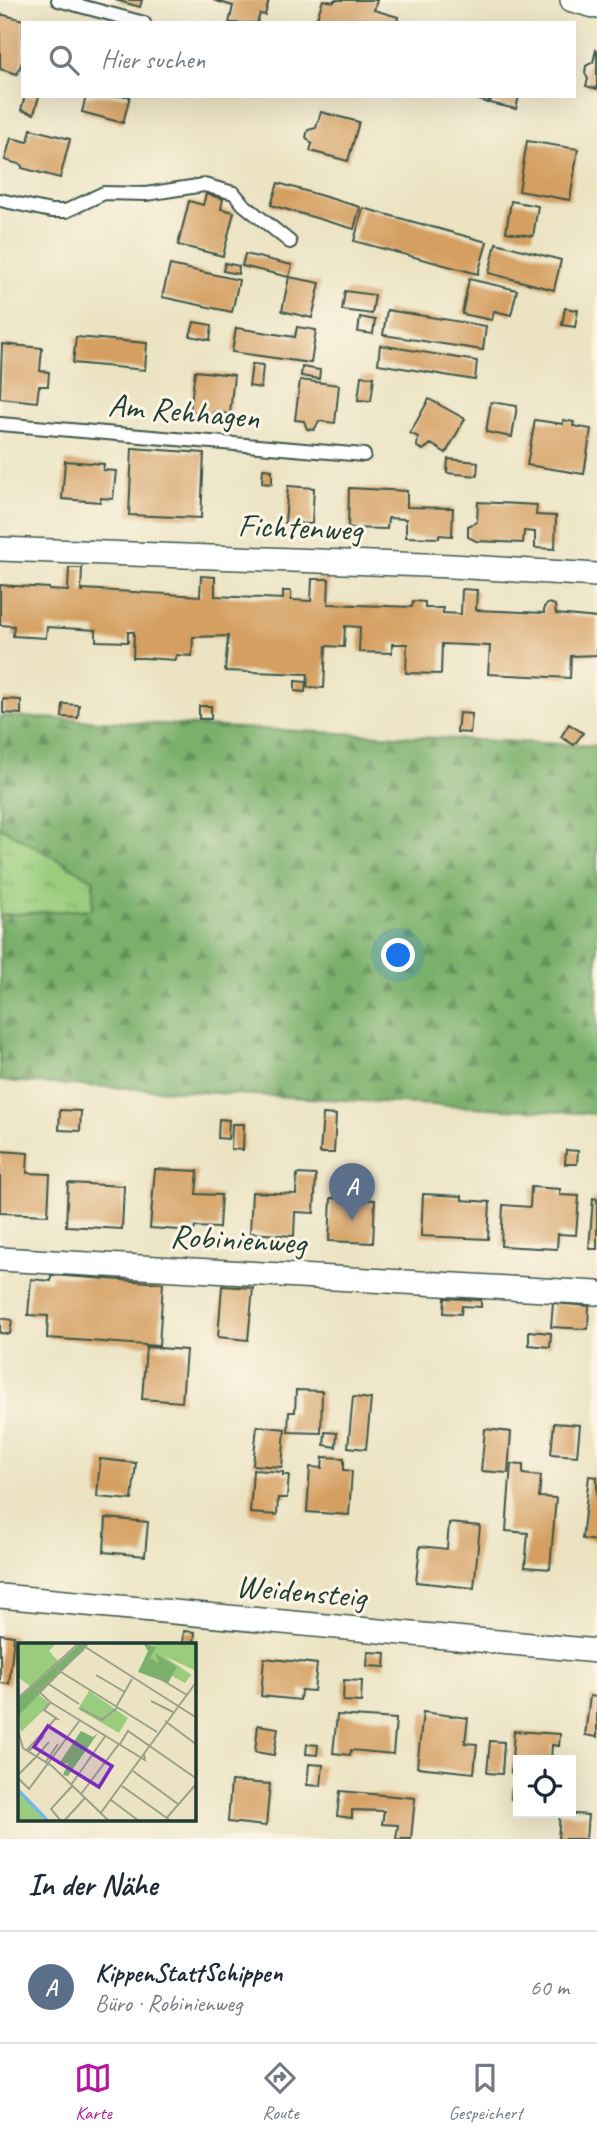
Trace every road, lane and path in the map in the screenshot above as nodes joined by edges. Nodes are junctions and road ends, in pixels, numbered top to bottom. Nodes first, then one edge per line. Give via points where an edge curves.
1 (58, 0) edge
2 (572, 0) edge
3 (597, 6) edge
4 (137, 21) edge
5 (0, 200) edge
6 (290, 242) dead end
7 (0, 424) edge
8 (364, 455) dead end
9 (0, 549) edge
10 (597, 575) edge
11 (0, 1259) edge
12 (597, 1293) edge
13 (0, 1596) edge
14 (597, 1651) edge

1 - 4 lane
2 - 3 street
5 - 6 lane via 66,211 104,193 146,194 204,185 234,193
7 - 8 lane, Am Rehhagen
9 - 10 street, Fichtenweg
11 - 12 street, Robinienweg
13 - 14 street, Weidensteig

